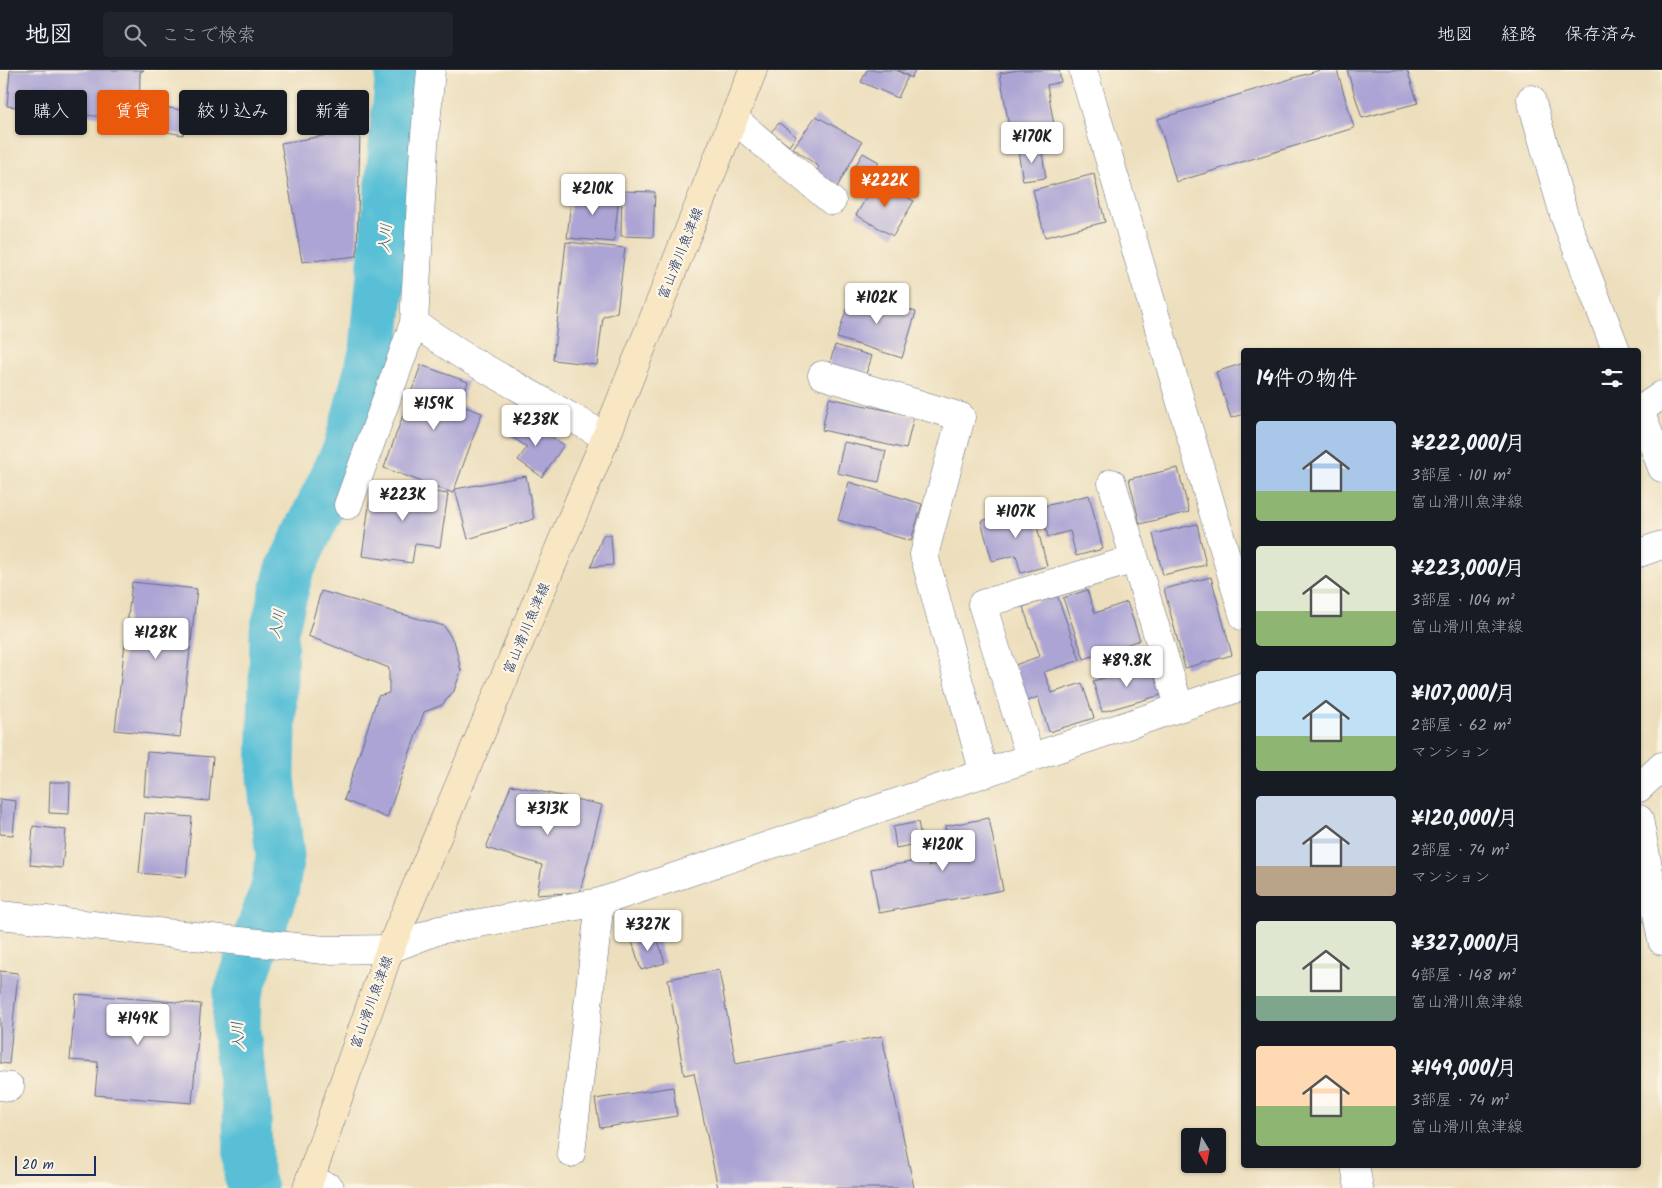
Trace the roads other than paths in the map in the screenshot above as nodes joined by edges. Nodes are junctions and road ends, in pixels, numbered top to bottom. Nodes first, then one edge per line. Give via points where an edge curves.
1 (431, 70) edge
2 (754, 70) edge
3 (1083, 70) edge
4 (1531, 99) dead end
5 (734, 119) junction
6 (832, 201) dead end
7 (414, 323) junction
8 (1615, 348) edge
9 (822, 375) dead end
10 (1662, 395) edge
11 (1641, 408) edge
12 (1641, 414) edge
13 (606, 437) junction
14 (1662, 468) edge
15 (1112, 483) dead end
16 (348, 505) dead end
17 (1662, 545) edge
18 (1641, 552) edge
19 (1135, 558) junction
20 (1241, 608) edge
21 (1241, 687) edge
22 (1179, 706) junction
23 (1030, 757) junction
24 (1662, 766) edge
25 (984, 774) junction
26 (1641, 786) edge
27 (1641, 842) edge
28 (1644, 876) edge
29 (600, 902) junction
30 (0, 915) edge
31 (1662, 940) edge
32 (390, 949) junction
33 (571, 1153) dead end
34 (1356, 1168) edge
35 (315, 1185) edge
36 (1359, 1188) edge

1 - 7 street
2 - 5 main road, 富山滑川魚津線
3 - 20 street
4 - 8 street via 1564,215
5 - 6 street
5 - 13 main road, 富山滑川魚津線
7 - 13 street
7 - 16 street
9 - 25 street via 961,417 924,555
10 - 11 street
12 - 14 street
13 - 32 main road, 富山滑川魚津線
15 - 19 street
17 - 18 street
19 - 22 street
19 - 23 street via 982,604
21 - 22 street
22 - 23 street
23 - 25 street
24 - 26 street
25 - 29 street
27 - 28 street
28 - 31 street
29 - 32 street via 439,930
29 - 33 street
30 - 32 street via 324,950
32 - 35 main road, 富山滑川魚津線
34 - 36 street

